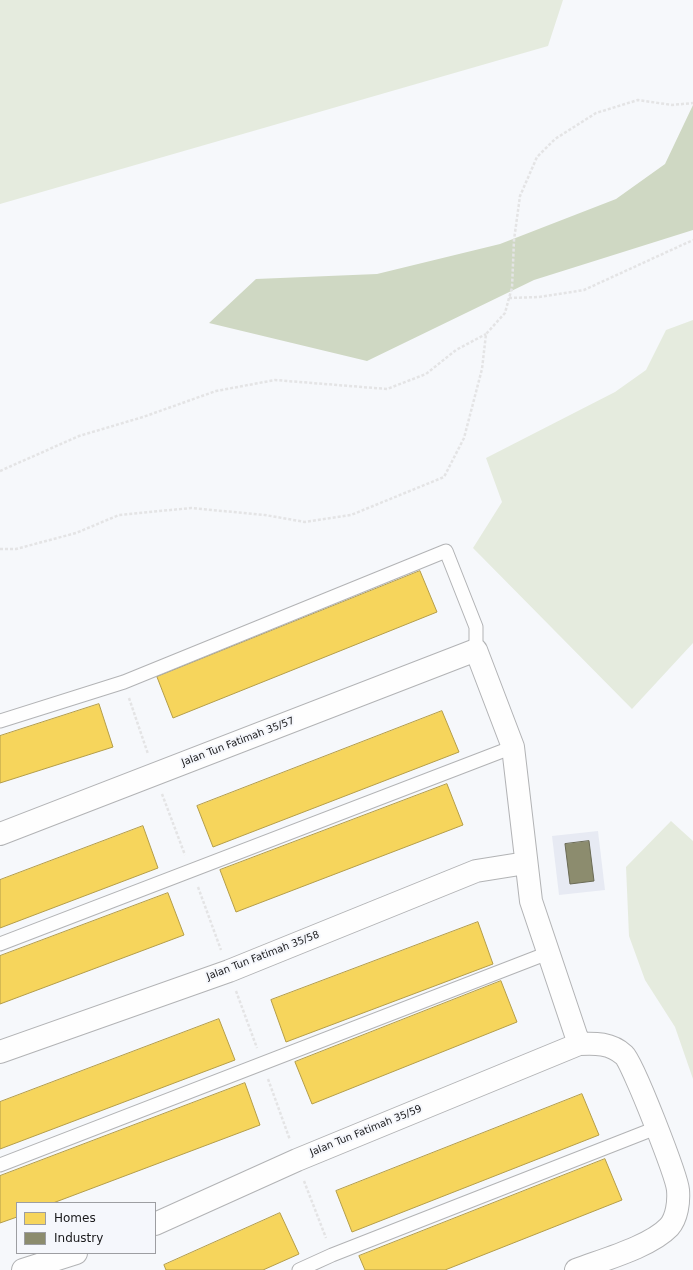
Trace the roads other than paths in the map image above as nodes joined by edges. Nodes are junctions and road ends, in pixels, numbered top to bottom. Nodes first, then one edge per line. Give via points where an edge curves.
1 (476, 650) junction
2 (0, 721) edge
3 (513, 746) junction
4 (0, 834) edge
5 (526, 863) junction
6 (0, 944) edge
7 (548, 953) junction
8 (579, 1044) junction
9 (0, 1052) edge
10 (656, 1128) junction
11 (0, 1165) edge
12 (156, 1224) edge
13 (73, 1254) edge
14 (23, 1270) edge
15 (299, 1270) edge
16 (576, 1270) edge

1 - 2 lane via 476,628 446,551 124,682
1 - 3 street
1 - 4 street, Jalan Tun Fatimah 35/57
3 - 5 street
3 - 6 lane
5 - 7 street via 531,901
5 - 9 street, Jalan Tun Fatimah 35/58 via 476,871 229,971
7 - 8 street
7 - 11 lane
8 - 10 street, Jalan Tun Fatimah 35/59 via 602,1043 624,1055
8 - 12 street, Jalan Tun Fatimah 35/59 via 297,1160
10 - 15 lane
10 - 16 street, Jalan Tun Fatimah 35/59 via 678,1188 678,1207 670,1227 652,1241
13 - 14 street

